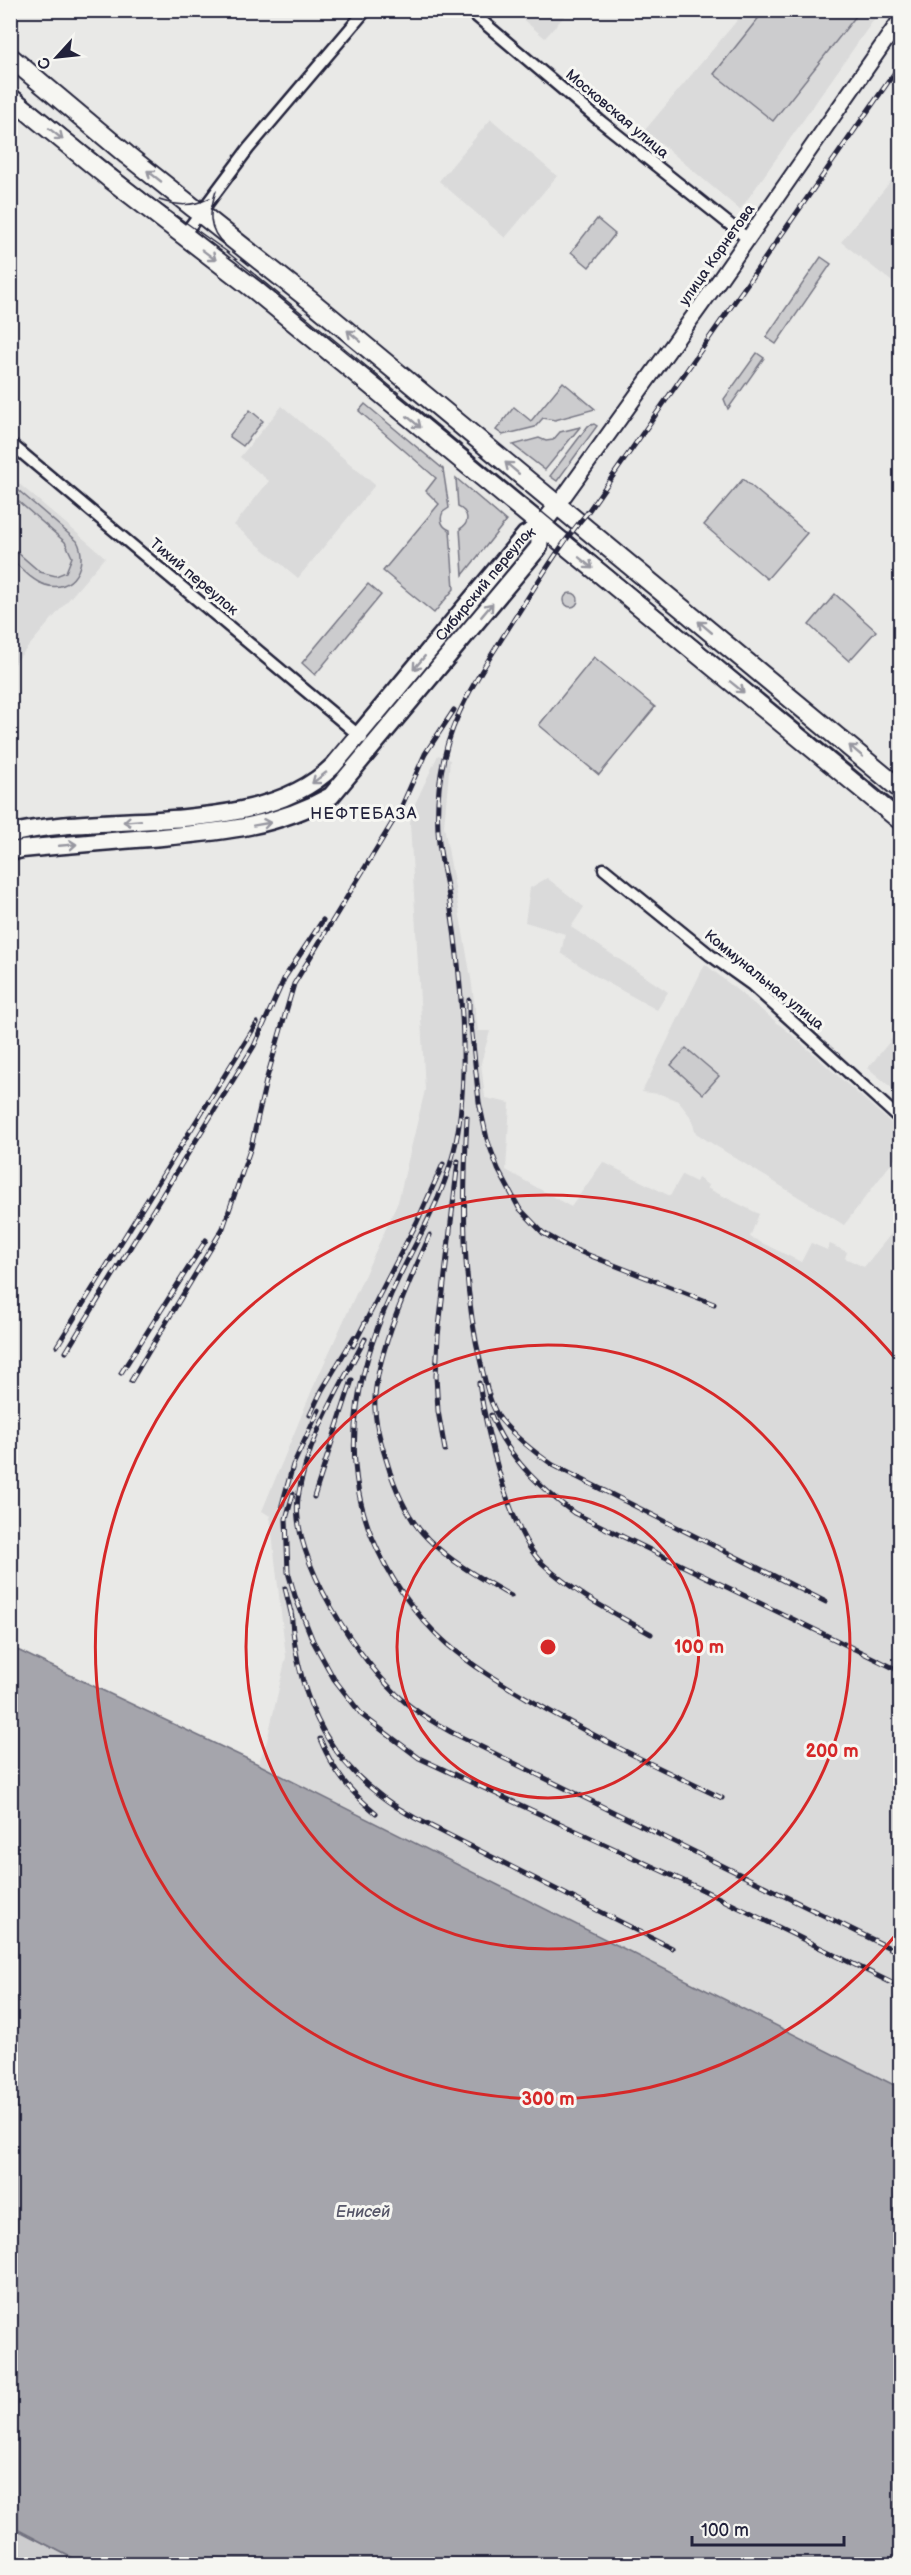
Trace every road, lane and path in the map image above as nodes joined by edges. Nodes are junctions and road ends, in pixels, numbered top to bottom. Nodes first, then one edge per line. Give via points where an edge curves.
1 (366, 10) edge
2 (469, 10) edge
3 (900, 20) edge
4 (10, 57) edge
5 (10, 97) edge
6 (205, 206) junction
7 (183, 236) junction
8 (748, 239) junction
9 (10, 443) edge
10 (557, 506) junction
11 (541, 526) junction
12 (358, 735) junction
13 (372, 746) junction
14 (900, 789) edge
15 (900, 820) edge
16 (10, 834) edge
17 (10, 852) edge
18 (604, 868) dead end
19 (900, 1119) edge

1 - 6 street
2 - 8 street, Московская улица
3 - 8 main road, улица Корнетова
6 -> 4 highway
5 -> 7 highway
6 - 7 street
10 -> 6 highway via 311,301
7 -> 11 highway via 255,290
8 - 10 main road, улица Корнетова
9 - 12 street, Тихий переулок
10 - 11 main road
14 -> 10 highway
11 -> 12 main road, Сибирский переулок via 525,535
13 -> 11 main road, Сибирский переулок via 539,547
11 -> 15 highway
12 - 13 street, Тихий переулок
12 -> 16 main road, Сибирский переулок via 319,780 256,806 217,814
17 -> 13 main road, Сибирский переулок via 219,832 273,822 331,796
18 - 19 street, Коммунальная улица via 752,985

